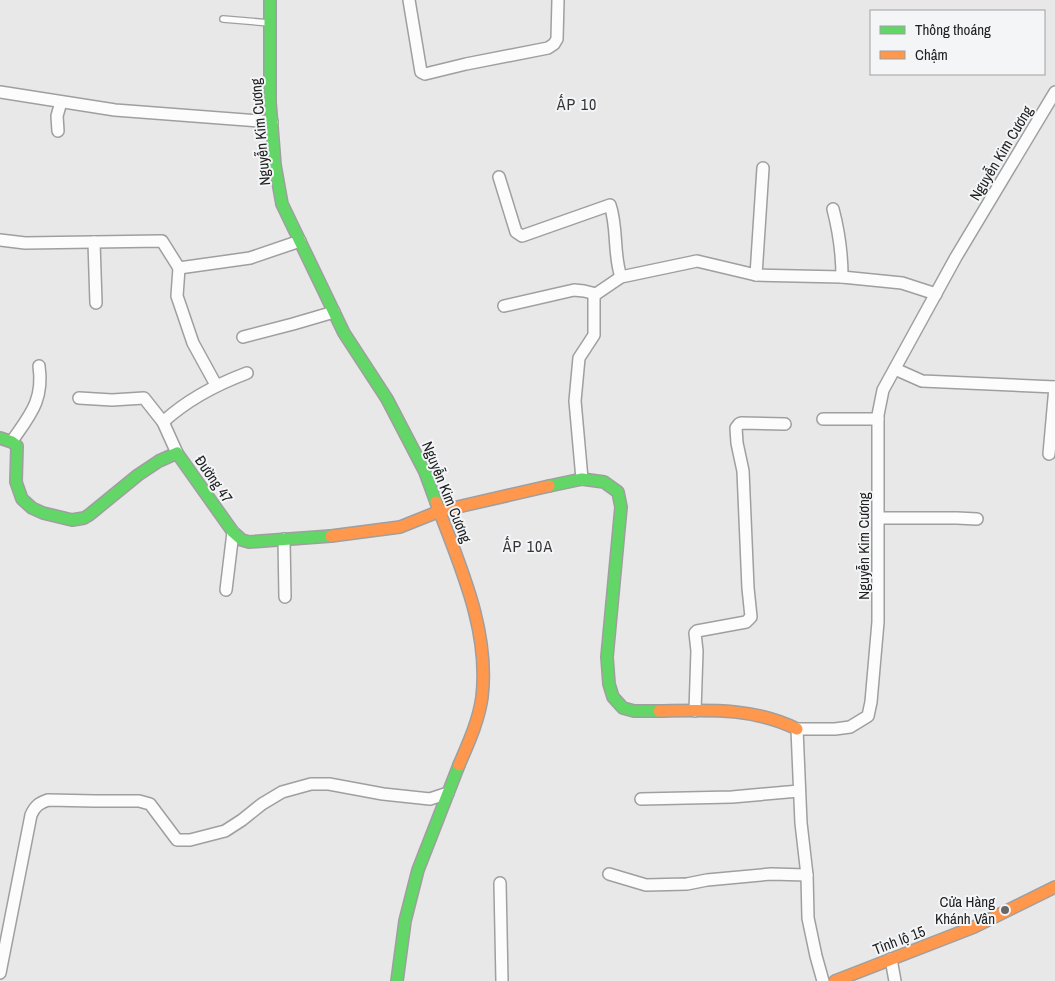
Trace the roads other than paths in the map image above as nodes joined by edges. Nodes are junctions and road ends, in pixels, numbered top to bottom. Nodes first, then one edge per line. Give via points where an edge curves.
1 (270, 0) edge
2 (409, 0) edge
3 (558, 0) edge
4 (223, 19) dead end
5 (270, 24) junction
6 (0, 92) edge
7 (1055, 92) edge
8 (61, 102) junction
9 (272, 122) junction
10 (58, 131) dead end
11 (763, 168) dead end
12 (499, 177) dead end
13 (833, 210) dead end
14 (0, 240) edge
15 (300, 241) junction
16 (94, 242) junction
17 (179, 268) junction
18 (756, 275) junction
19 (842, 277) junction
20 (621, 278) junction
21 (596, 294) junction
22 (936, 294) junction
23 (96, 303) dead end
24 (504, 306) dead end
25 (334, 312) junction
26 (243, 337) dead end
27 (38, 366) dead end
28 (895, 369) junction
29 (247, 373) dead end
30 (216, 385) junction
31 (1055, 387) edge
32 (79, 398) dead end
33 (878, 419) junction
34 (823, 420) dead end
35 (163, 422) junction
36 (785, 424) dead end
37 (0, 438) edge
38 (12, 442) junction
39 (177, 453) junction
40 (1049, 454) dead end
41 (582, 479) junction
42 (440, 511) junction
43 (879, 518) junction
44 (976, 519) dead end
45 (233, 532) junction
46 (284, 539) junction
47 (226, 590) dead end
48 (285, 597) dead end
49 (695, 711) junction
50 (797, 729) junction
51 (799, 791) junction
52 (448, 793) junction
53 (641, 799) dead end
54 (609, 874) dead end
55 (806, 875) junction
56 (500, 883) dead end
57 (1055, 887) edge
58 (891, 959) junction
59 (0, 973) edge
60 (397, 981) edge
61 (502, 981) edge
62 (823, 981) edge
63 (835, 981) edge
64 (896, 981) edge

1 - 5 street, Nguyễn Kim Cương
2 - 3 street via 422,72 425,74 548,48 557,39
4 - 5 lane
5 - 9 street, Nguyễn Kim Cương
6 - 8 street
7 - 22 street, Nguyễn Kim Cương
8 - 9 street via 115,110
8 - 10 street via 57,116
9 - 15 street, Nguyễn Kim Cương via 274,165 282,204
11 - 18 street
12 - 20 street via 516,232 522,236 610,205
13 - 19 street via 838,224
14 - 16 street
15 - 17 street via 250,258
15 - 25 street, Nguyễn Kim Cương
16 - 17 street via 162,241
16 - 23 street
17 - 30 street via 177,296 192,343
18 - 19 street
18 - 20 street via 697,261
19 - 22 street via 902,282
20 - 21 street
21 - 24 street via 574,290
21 - 41 street via 594,334 579,358 575,401
22 - 28 street, Nguyễn Kim Cương
25 - 26 street
25 - 42 street, Nguyễn Kim Cương via 413,446
27 - 38 street via 41,380 38,399
28 - 31 street via 922,381
28 - 33 street, Nguyễn Kim Cương via 883,390
29 - 30 street
30 - 35 street
31 - 40 street
32 - 35 street via 144,398
33 - 34 street
33 - 43 street, Nguyễn Kim Cương
35 - 39 street
36 - 49 street via 741,423 736,428 743,471 751,617 746,622 695,633
37 - 38 street
38 - 39 street, Đường 47 via 17,446 17,492 22,501 46,515 73,519 92,514 159,460
39 - 45 street, Đường 47
41 - 42 street
41 - 49 street via 604,482 618,492 620,499 607,657 608,680 614,698 622,707 634,711
42 - 46 street via 400,527
42 - 52 street, Nguyễn Kim Cương via 469,592 480,638 483,670 482,698 474,728
43 - 44 street
43 - 50 street, Nguyễn Kim Cương via 878,622 868,716 850,727
45 - 46 street via 249,542
45 - 47 street
46 - 48 street
49 - 50 street via 757,713
50 - 51 street
51 - 53 street via 732,797
51 - 55 street
52 - 59 street via 430,799 311,784 282,792 225,831 190,840 177,840 150,804 139,801 41,802 31,815
52 - 60 street, Nguyễn Kim Cương via 418,870
54 - 55 street via 646,885 687,884 771,874
55 - 62 street via 808,918
56 - 61 street
57 - 58 street, Tỉnh lộ 15 via 974,928
58 - 63 street, Tỉnh lộ 15
58 - 64 street

